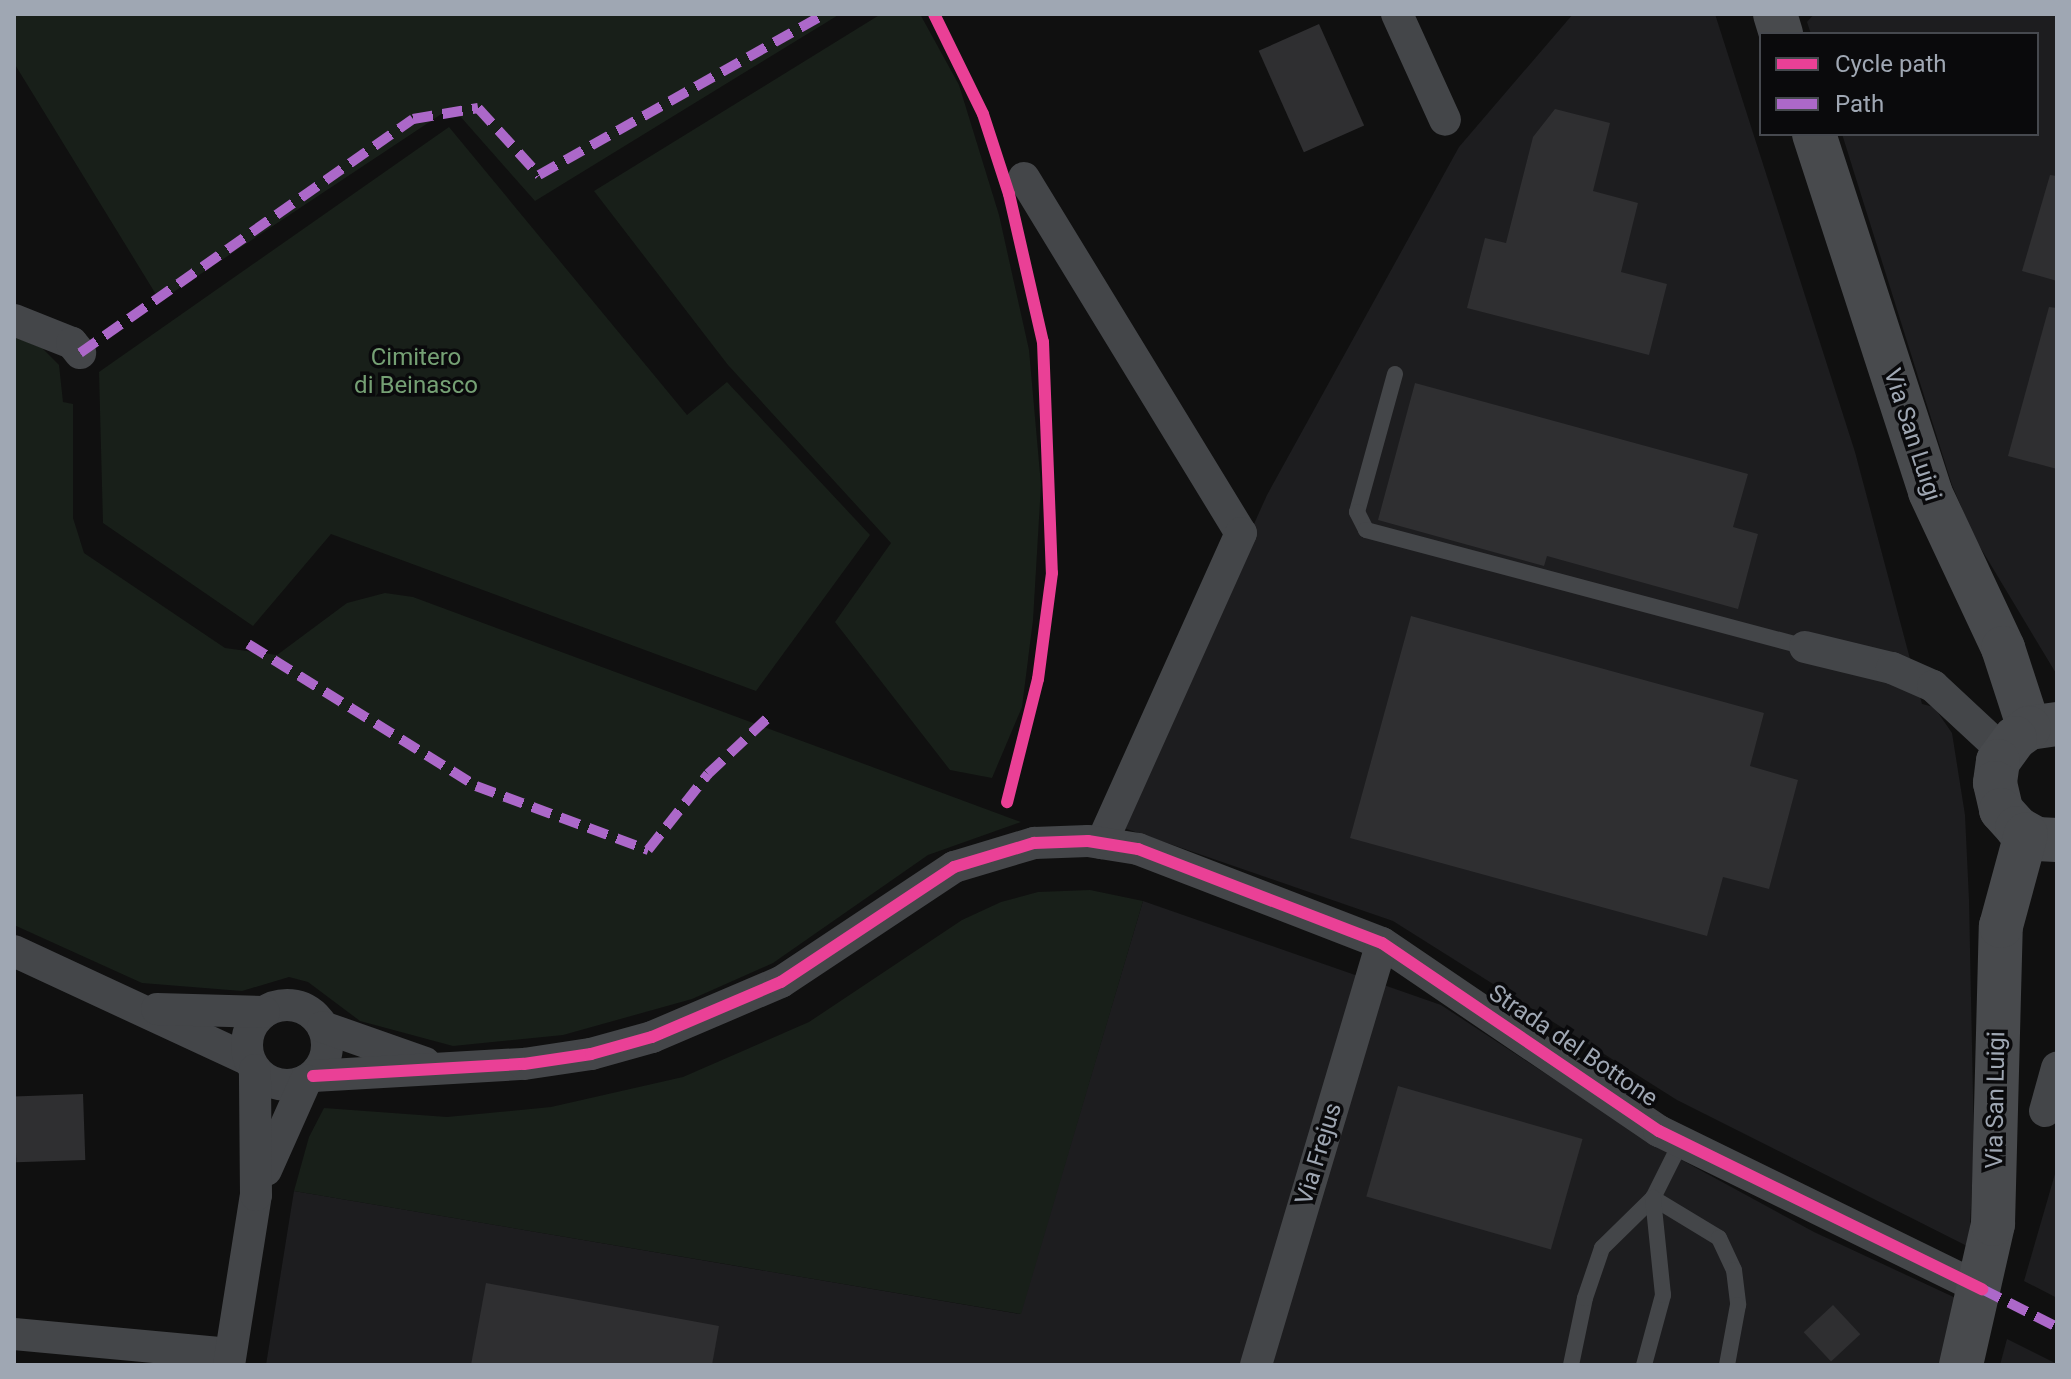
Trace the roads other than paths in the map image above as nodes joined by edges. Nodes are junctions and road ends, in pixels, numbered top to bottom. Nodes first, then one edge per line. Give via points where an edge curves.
1 (1397, 14) edge
2 (1445, 120) dead end
3 (1815, 136) edge
4 (1024, 178) dead end
5 (14, 320) edge
6 (80, 353) dead end
7 (1395, 374) dead end
8 (1805, 647) joint
9 (2030, 734) edge
10 (2042, 837) edge
11 (1102, 843) junction
12 (1382, 943) junction
13 (14, 951) edge
14 (146, 1008) junction
15 (264, 1012) junction
16 (323, 1027) junction
17 (252, 1065) junction
18 (2057, 1068) edge
19 (447, 1069) junction
20 (309, 1078) junction
21 (2045, 1111) dead end
22 (1681, 1142) junction
23 (256, 1195) junction
24 (1653, 1198) junction
25 (1982, 1289) junction
26 (14, 1334) edge
27 (230, 1360) edge
28 (1256, 1365) edge
29 (1571, 1365) edge
30 (1644, 1365) edge
31 (1727, 1365) edge
32 (1961, 1365) edge

1 - 2 street
3 - 9 street, Via San Luigi via 1930,492 2003,648
4 - 11 street via 1241,533
5 - 6 street via 72,343
7 - 8 lane via 1357,512 1366,530
8 - 9 street via 1892,668
9 - 10 street, Via San Luigi via 1995,771 1996,795 2009,821
10 - 25 street, Via San Luigi via 2001,926 1993,1224
11 - 12 street, Strada del Bottone via 1138,849
11 - 19 street, Strada del Bottone via 1034,843 954,867 781,982 652,1037 591,1054
12 - 22 street, Strada del Bottone
12 - 28 street, Via Frejus
13 - 14 street
14 - 15 street
14 - 17 street
15 - 16 street via 294,1005
15 - 17 street via 249,1033
16 - 19 street via 375,1050
16 - 20 street via 326,1053
17 - 20 street via 284,1085
17 - 23 street
18 - 21 street, Via San Luigi
19 - 20 street, Strada del Bottone
20 - 23 street
22 - 24 lane
22 - 25 street, Strada del Bottone
23 - 27 street
24 - 29 lane via 1602,1248
24 - 30 lane via 1663,1295
24 - 31 lane via 1719,1238 1734,1270 1738,1305
25 - 32 street, Via San Luigi
26 - 27 street

